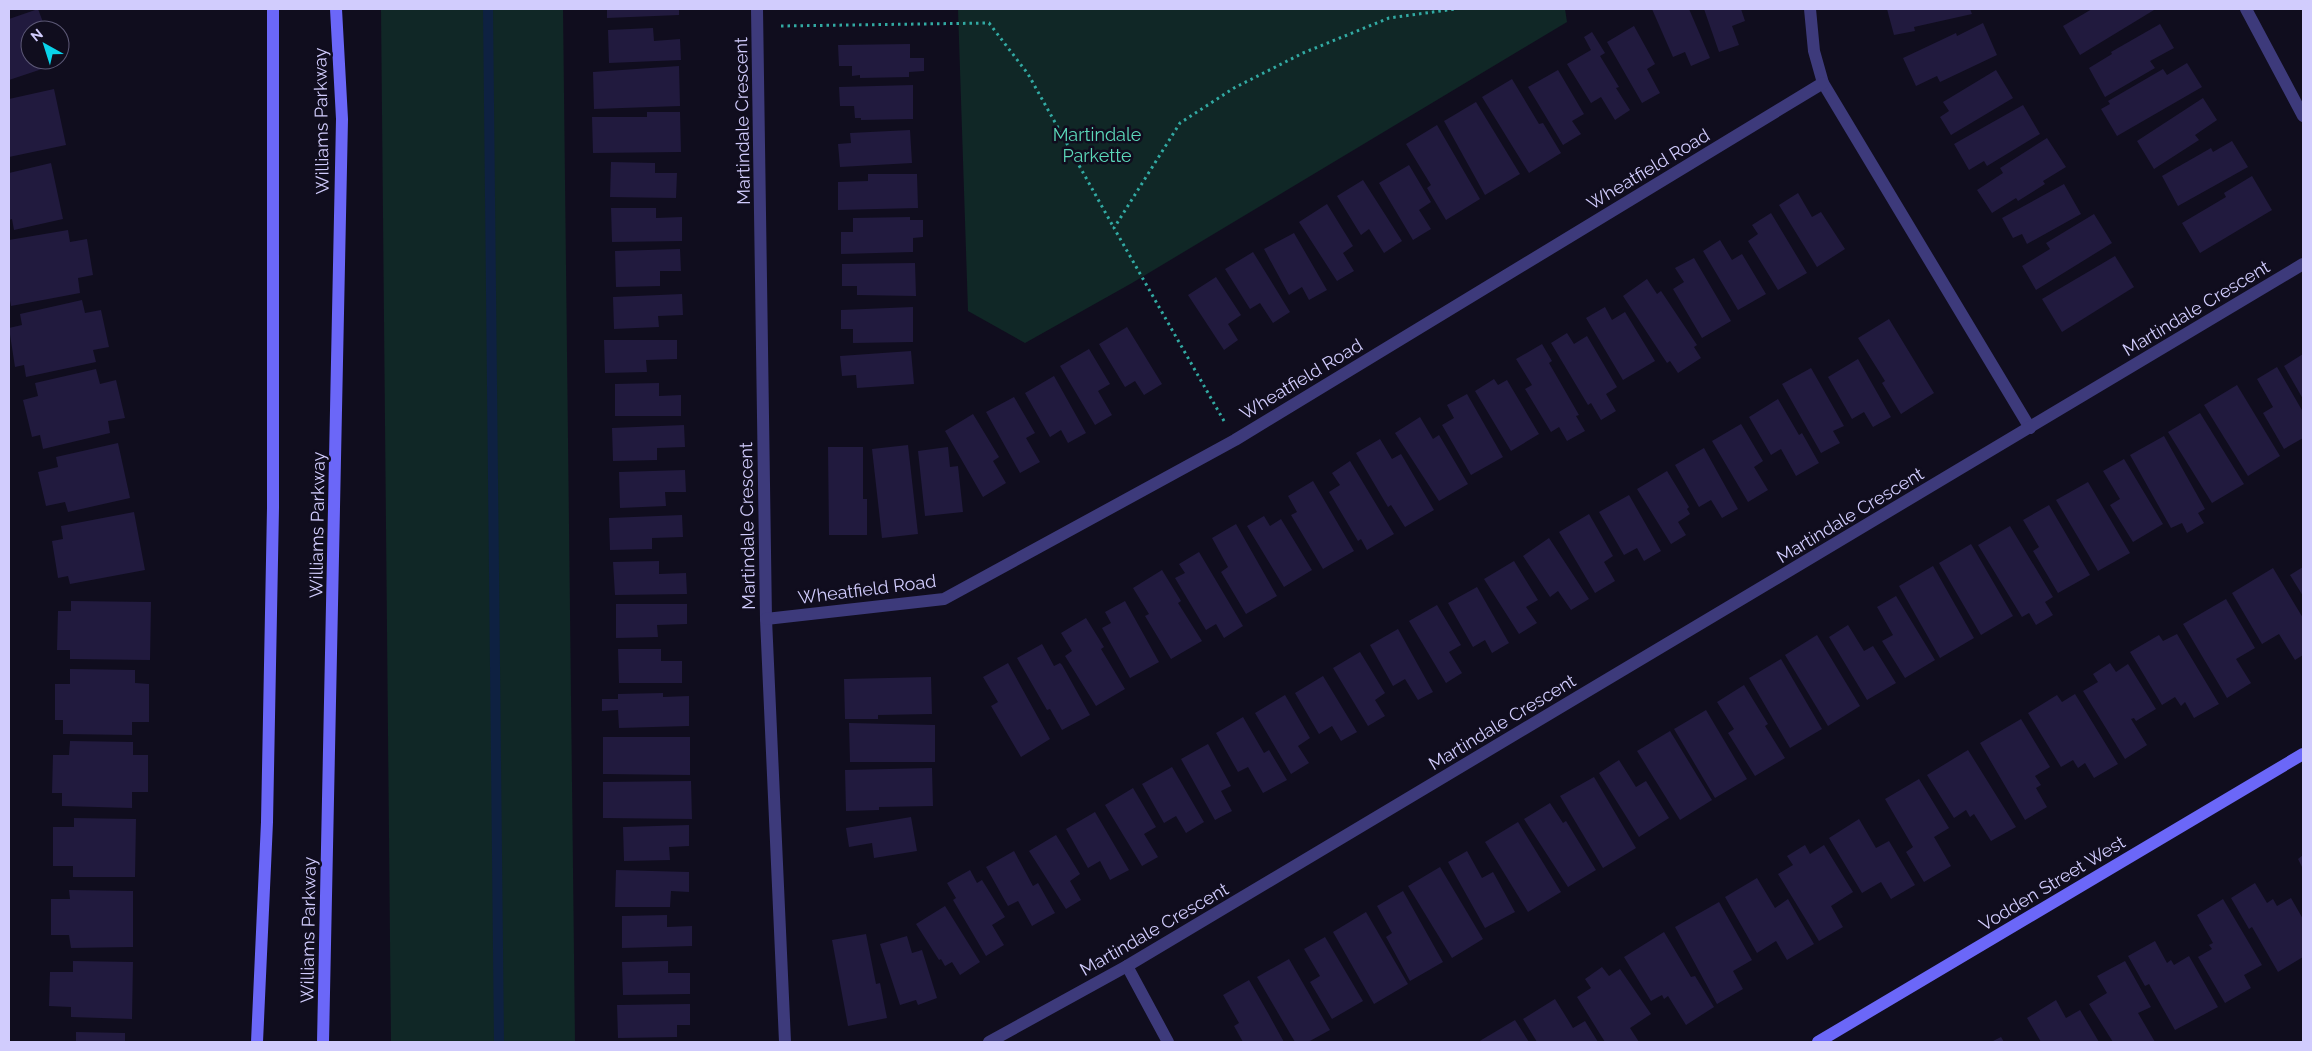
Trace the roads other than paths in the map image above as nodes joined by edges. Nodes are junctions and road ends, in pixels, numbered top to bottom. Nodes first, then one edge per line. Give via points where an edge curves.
1 (273, 9) edge
2 (336, 9) edge
3 (757, 9) edge
4 (1810, 9) edge
5 (2246, 9) edge
6 (1823, 83) junction
7 (2303, 116) edge
8 (2303, 264) edge
9 (2030, 428) junction
10 (766, 619) junction
11 (2303, 754) edge
12 (1126, 966) junction
13 (257, 1042) edge
14 (323, 1042) edge
15 (785, 1042) edge
16 (989, 1042) edge
17 (1168, 1042) edge
18 (1818, 1042) edge

1 - 13 main road via 273,508 267,822
2 - 14 main road, Williams Parkway via 342,119
3 - 10 street, Martindale Crescent
4 - 6 street via 1814,51
5 - 7 street
6 - 9 street
6 - 10 street, Wheatfield Road via 1235,440 944,599
8 - 9 street, Martindale Crescent
9 - 12 street, Martindale Crescent
10 - 15 street, Martindale Crescent
11 - 18 main road, Vodden Street West
12 - 16 street, Martindale Crescent
12 - 17 street

